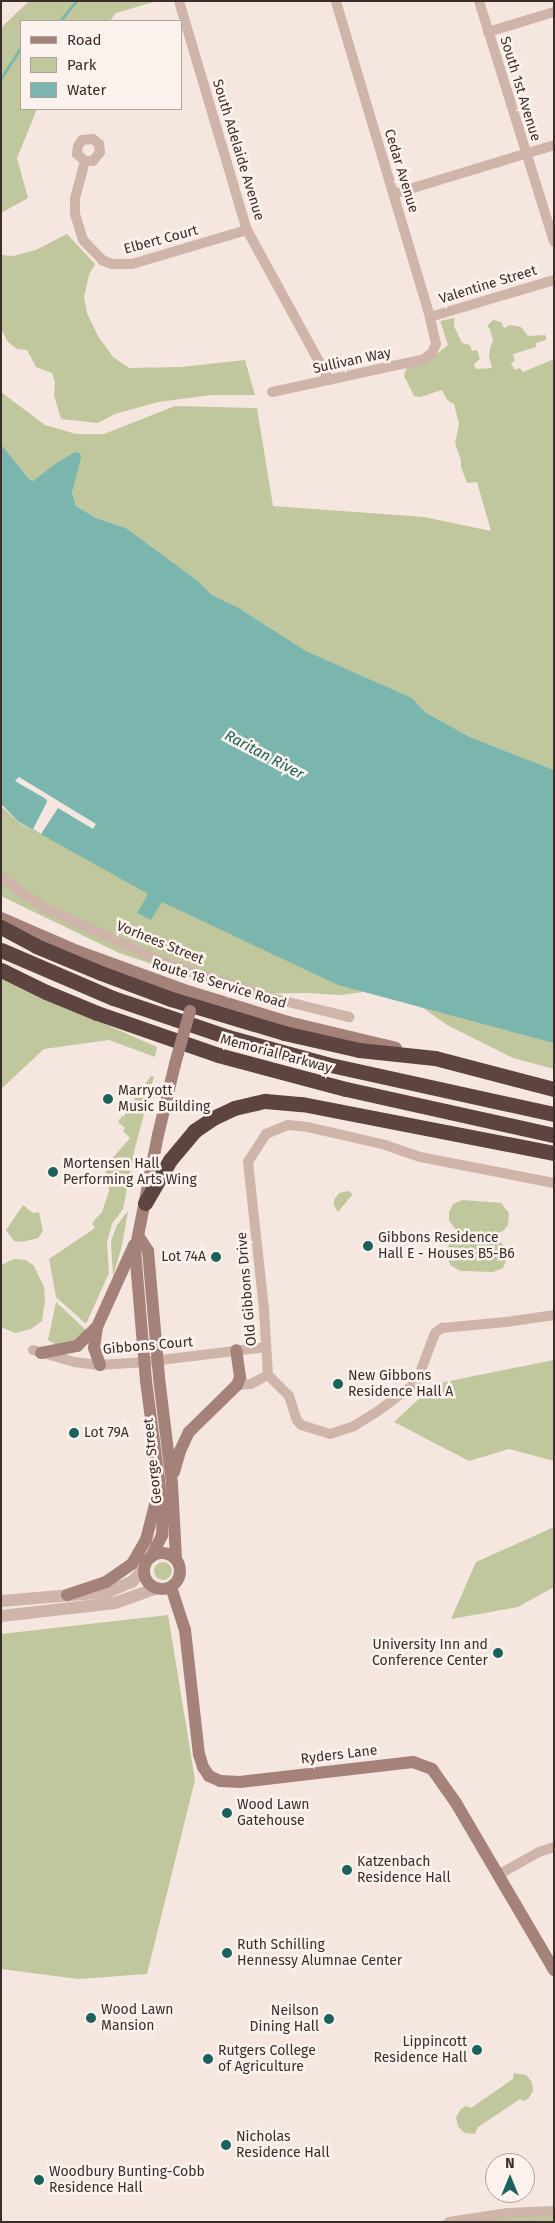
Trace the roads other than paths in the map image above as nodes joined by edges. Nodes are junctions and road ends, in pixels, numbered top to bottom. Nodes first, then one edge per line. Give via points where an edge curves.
1 (179, 1) edge
2 (336, 1) edge
3 (479, 1) edge
4 (554, 12) edge
5 (488, 32) junction
6 (554, 145) edge
7 (526, 154) junction
8 (85, 161) dead end
9 (393, 194) junction
10 (247, 230) junction
11 (554, 242) edge
12 (554, 280) edge
13 (430, 316) junction
14 (434, 350) joint
15 (329, 380) junction
16 (272, 392) dead end
17 (1, 877) edge
18 (1, 918) edge
19 (1, 926) edge
20 (1, 950) edge
21 (1, 970) edge
22 (1, 976) edge
23 (46, 992) junction
24 (190, 1008) junction
25 (349, 1017) dead end
26 (435, 1058) junction
27 (554, 1088) edge
28 (554, 1114) edge
29 (554, 1135) edge
30 (554, 1153) edge
31 (554, 1183) edge
32 (145, 1203) junction
33 (140, 1237) junction
34 (554, 1315) edge
35 (97, 1327) junction
36 (266, 1347) junction
37 (236, 1350) junction
38 (37, 1351) joint
39 (151, 1361) junction
40 (100, 1365) junction
41 (268, 1375) junction
42 (237, 1385) junction
43 (172, 1484) junction
44 (159, 1488) junction
45 (151, 1557) junction
46 (176, 1559) junction
47 (144, 1569) junction
48 (171, 1586) junction
49 (157, 1588) junction
50 (67, 1595) junction
51 (1, 1601) edge
52 (1, 1616) edge
53 (554, 1848) edge
54 (498, 1875) junction
55 (554, 1970) edge
56 (554, 2211) edge
57 (449, 2222) edge

1 - 10 street, South Adelaide Avenue
2 - 9 street, Cedar Avenue
3 - 5 street, South 1st Avenue
4 - 5 street
5 - 7 street, South 1st Avenue
6 - 7 street
7 - 9 street
7 - 11 street, South 1st Avenue
8 - 10 street, Elbert Court via 74,214 83,240 102,260 112,264 132,264
9 - 13 street, Cedar Avenue
10 - 15 street, South Adelaide Avenue
12 - 13 street, Valentine Street
13 - 14 street, Cedar Avenue via 436,337
14 - 15 street, Sullivan Way via 424,360
15 - 16 street, Sullivan Way
17 - 25 street, Vorhees Street via 43,907 161,961 264,996
18 - 26 main road, Route 18 Service Road via 104,962 209,998 288,1022
19 - 24 highway via 23,940 74,963
20 - 28 highway, Memorial Parkway via 113,998 228,1037 326,1064
21 - 23 highway, Memorial Parkway
22 - 23 highway
23 - 29 highway, Memorial Parkway via 128,1025 249,1064
24 - 26 highway via 329,1044
24 - 32 main road, bridge
26 - 27 highway
30 - 32 highway via 302,1104 264,1101 234,1108 194,1131 170,1160
31 - 36 street, Old Gibbons Drive via 420,1157 386,1145 308,1127 288,1125 266,1134 248,1162
32 - 33 main road
33 - 35 main road
33 - 39 main road via 136,1251
34 - 41 street via 442,1328 435,1333 416,1383 354,1426 330,1434 301,1425 296,1420 288,1396
35 - 38 main road via 77,1346
35 - 40 main road via 94,1348
36 - 37 street, Gibbons Court
36 - 41 street, Old Gibbons Drive
37 - 39 street, Gibbons Court
37 - 42 main road via 240,1377
38 - 40 street, Gibbons Court via 74,1362
39 - 40 street, Gibbons Court
39 - 43 main road, George Street
39 - 44 main road, George Street
41 - 42 street via 251,1384
42 - 43 main road via 189,1432 175,1466
43 - 46 main road, George Street
44 - 45 main road, George Street via 164,1527
44 - 50 main road via 146,1540 132,1564 106,1582
45 - 46 main road via 164,1553
45 - 47 main road
46 - 48 main road via 180,1573
47 - 49 main road via 146,1580
47 - 50 street via 132,1582 115,1590
48 - 49 main road
48 - 54 main road, Ryders Lane via 185,1630 198,1754 209,1776 220,1781 240,1782 399,1763 423,1764 440,1778
49 - 52 street via 115,1603
50 - 51 street
53 - 54 street via 539,1852
54 - 55 main road, Ryders Lane
56 - 57 street via 508,2213

